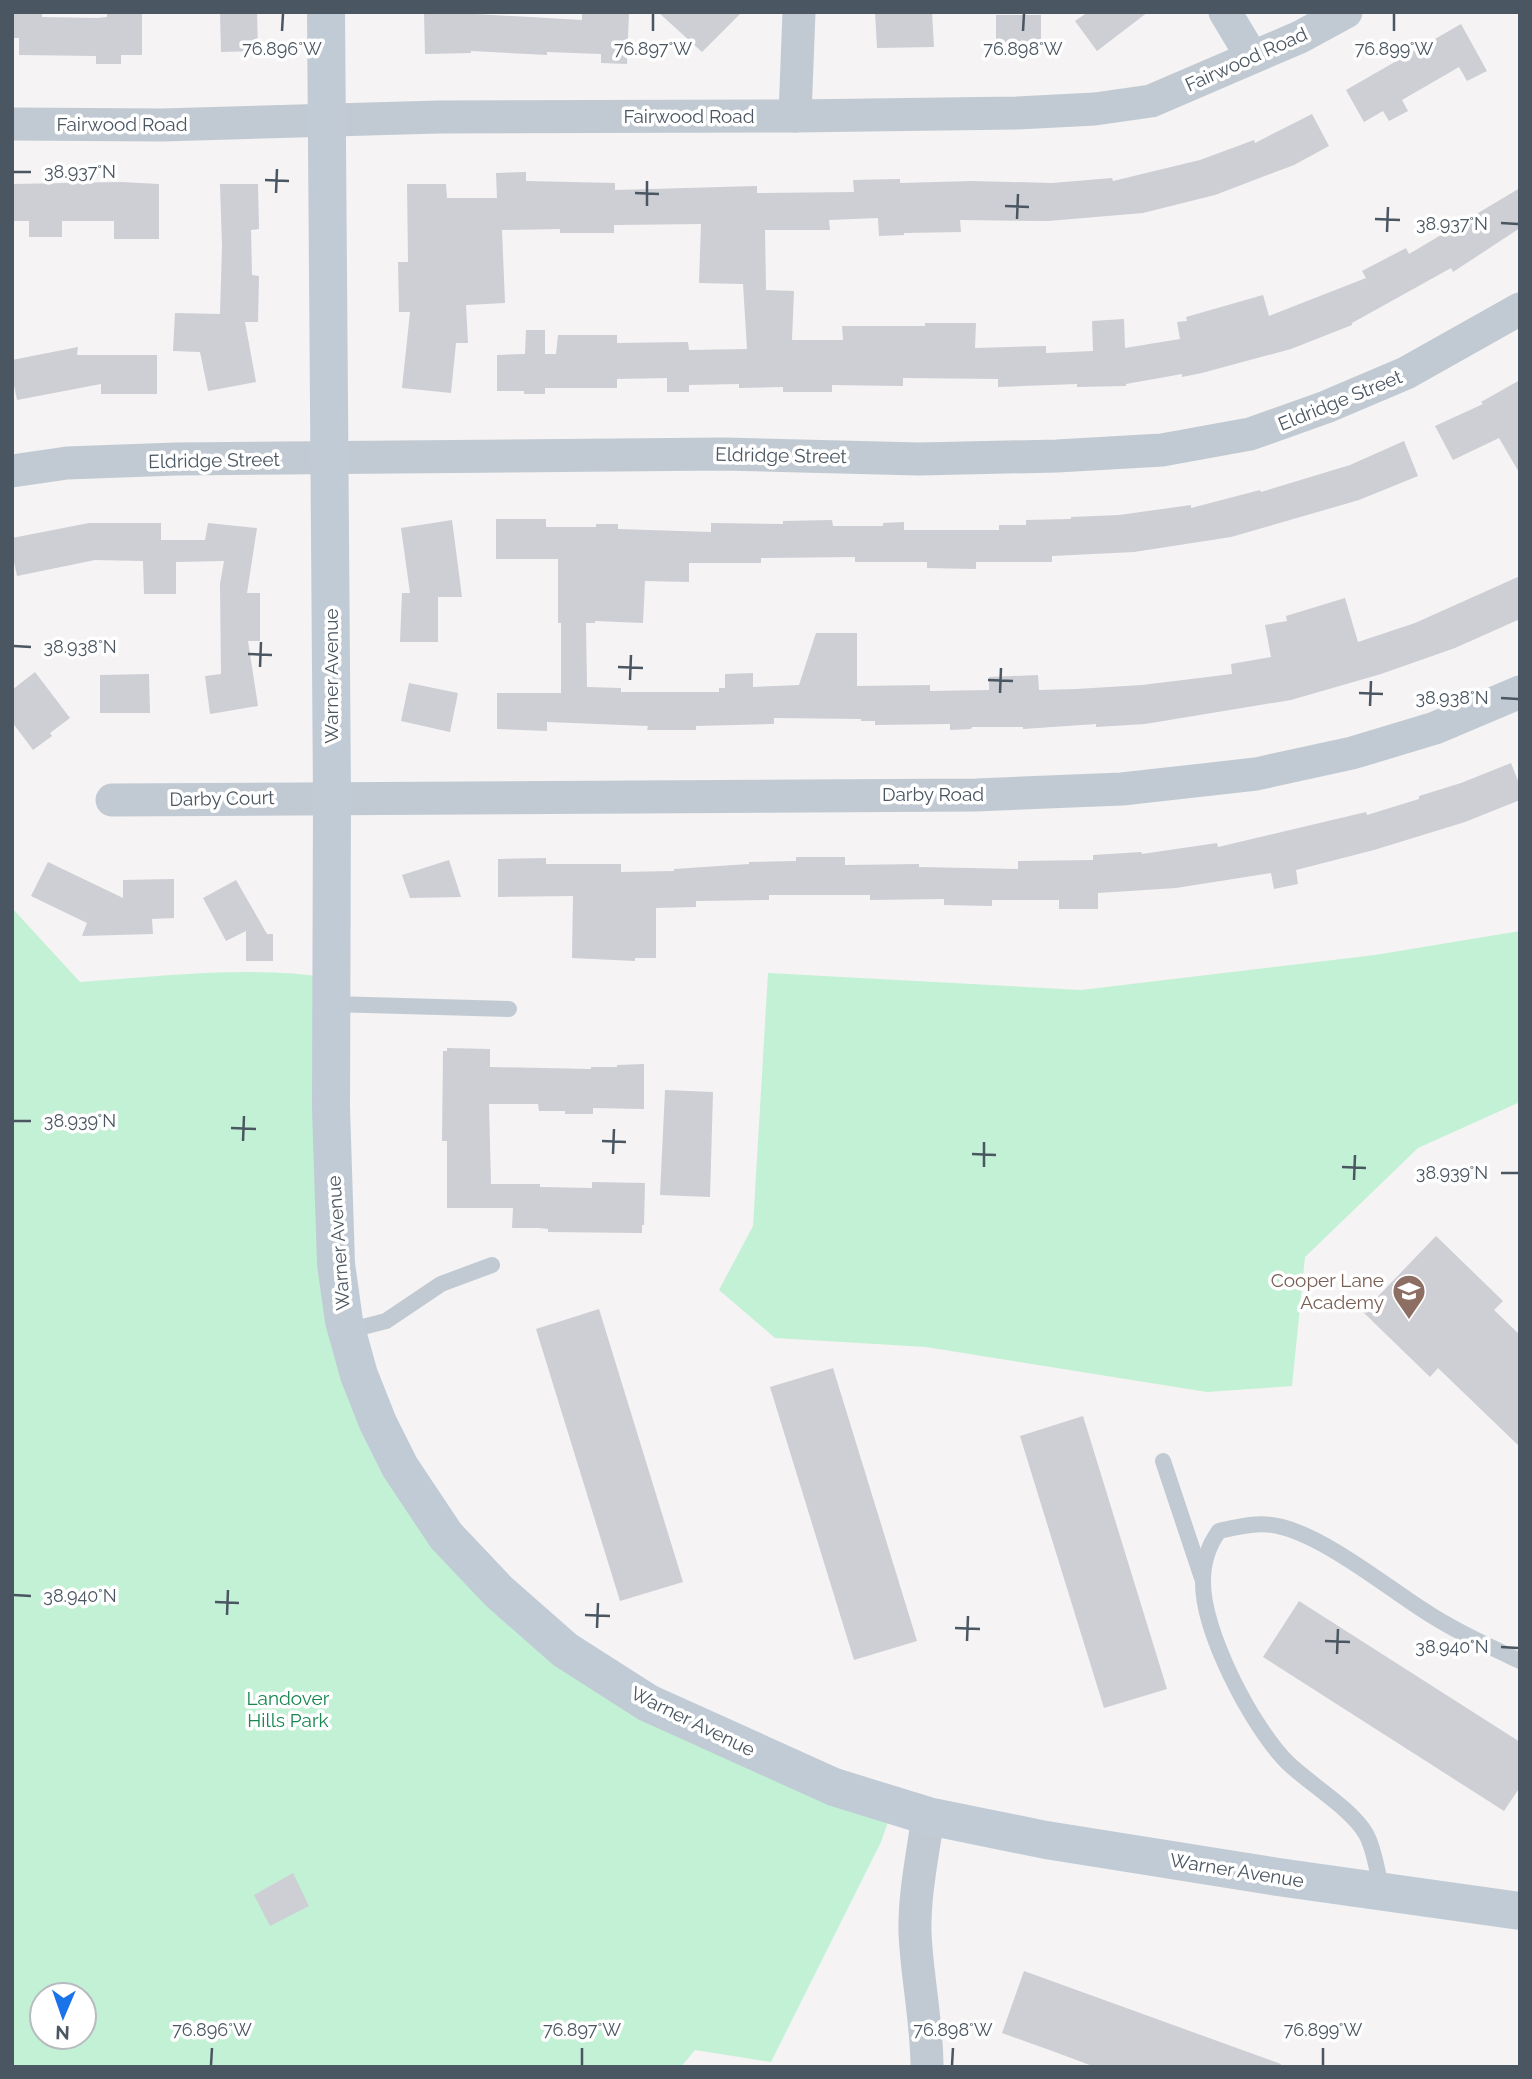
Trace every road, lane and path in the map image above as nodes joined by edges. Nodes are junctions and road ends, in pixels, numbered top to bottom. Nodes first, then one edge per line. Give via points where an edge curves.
1 (326, 12) edge
2 (799, 12) edge
3 (1225, 12) edge
4 (1346, 12) edge
5 (1252, 57) junction
6 (794, 116) junction
7 (325, 120) junction
8 (12, 124) edge
9 (1520, 309) edge
10 (330, 459) junction
11 (12, 471) edge
12 (1520, 692) edge
13 (332, 797) junction
14 (112, 800) dead end
15 (332, 1004) junction
16 (509, 1009) dead end
17 (492, 1265) dead end
18 (347, 1331) junction
19 (1163, 1461) dead end
20 (1203, 1581) junction
21 (1520, 1661) edge
22 (928, 1816) junction
23 (1382, 1890) junction
24 (1520, 1911) edge
25 (927, 2067) edge

1 - 7 street, Warner Avenue
2 - 6 street
3 - 5 street
4 - 5 street, Fairwood Road
5 - 6 street, Fairwood Road via 1151,101 1095,109
6 - 7 street, Fairwood Road
7 - 8 street, Fairwood Road
7 - 10 street, Warner Avenue
9 - 10 street, Eldridge Street via 1406,373 1326,407 1250,435 1162,450 919,459 724,454
10 - 11 street, Eldridge Street via 67,463
10 - 13 street, Warner Avenue
12 - 13 street, Darby Road via 1436,728 1352,753 1256,774 1122,789 962,795
13 - 14 street, Darby Court
13 - 15 street, Warner Avenue
15 - 16 lane
15 - 18 street, Warner Avenue via 336,1264
17 - 18 lane via 441,1284 386,1321
18 - 22 street, Warner Avenue via 378,1423 400,1467 446,1536 498,1591 565,1650 648,1703 834,1787
19 - 20 lane
20 - 21 lane via 1208,1546 1219,1531 1254,1523 1283,1527 1342,1557 1424,1611
20 - 23 lane via 1208,1621 1261,1732 1366,1834
22 - 23 street, Warner Avenue via 1046,1840
22 - 25 street via 915,1931
23 - 24 street, Warner Avenue

